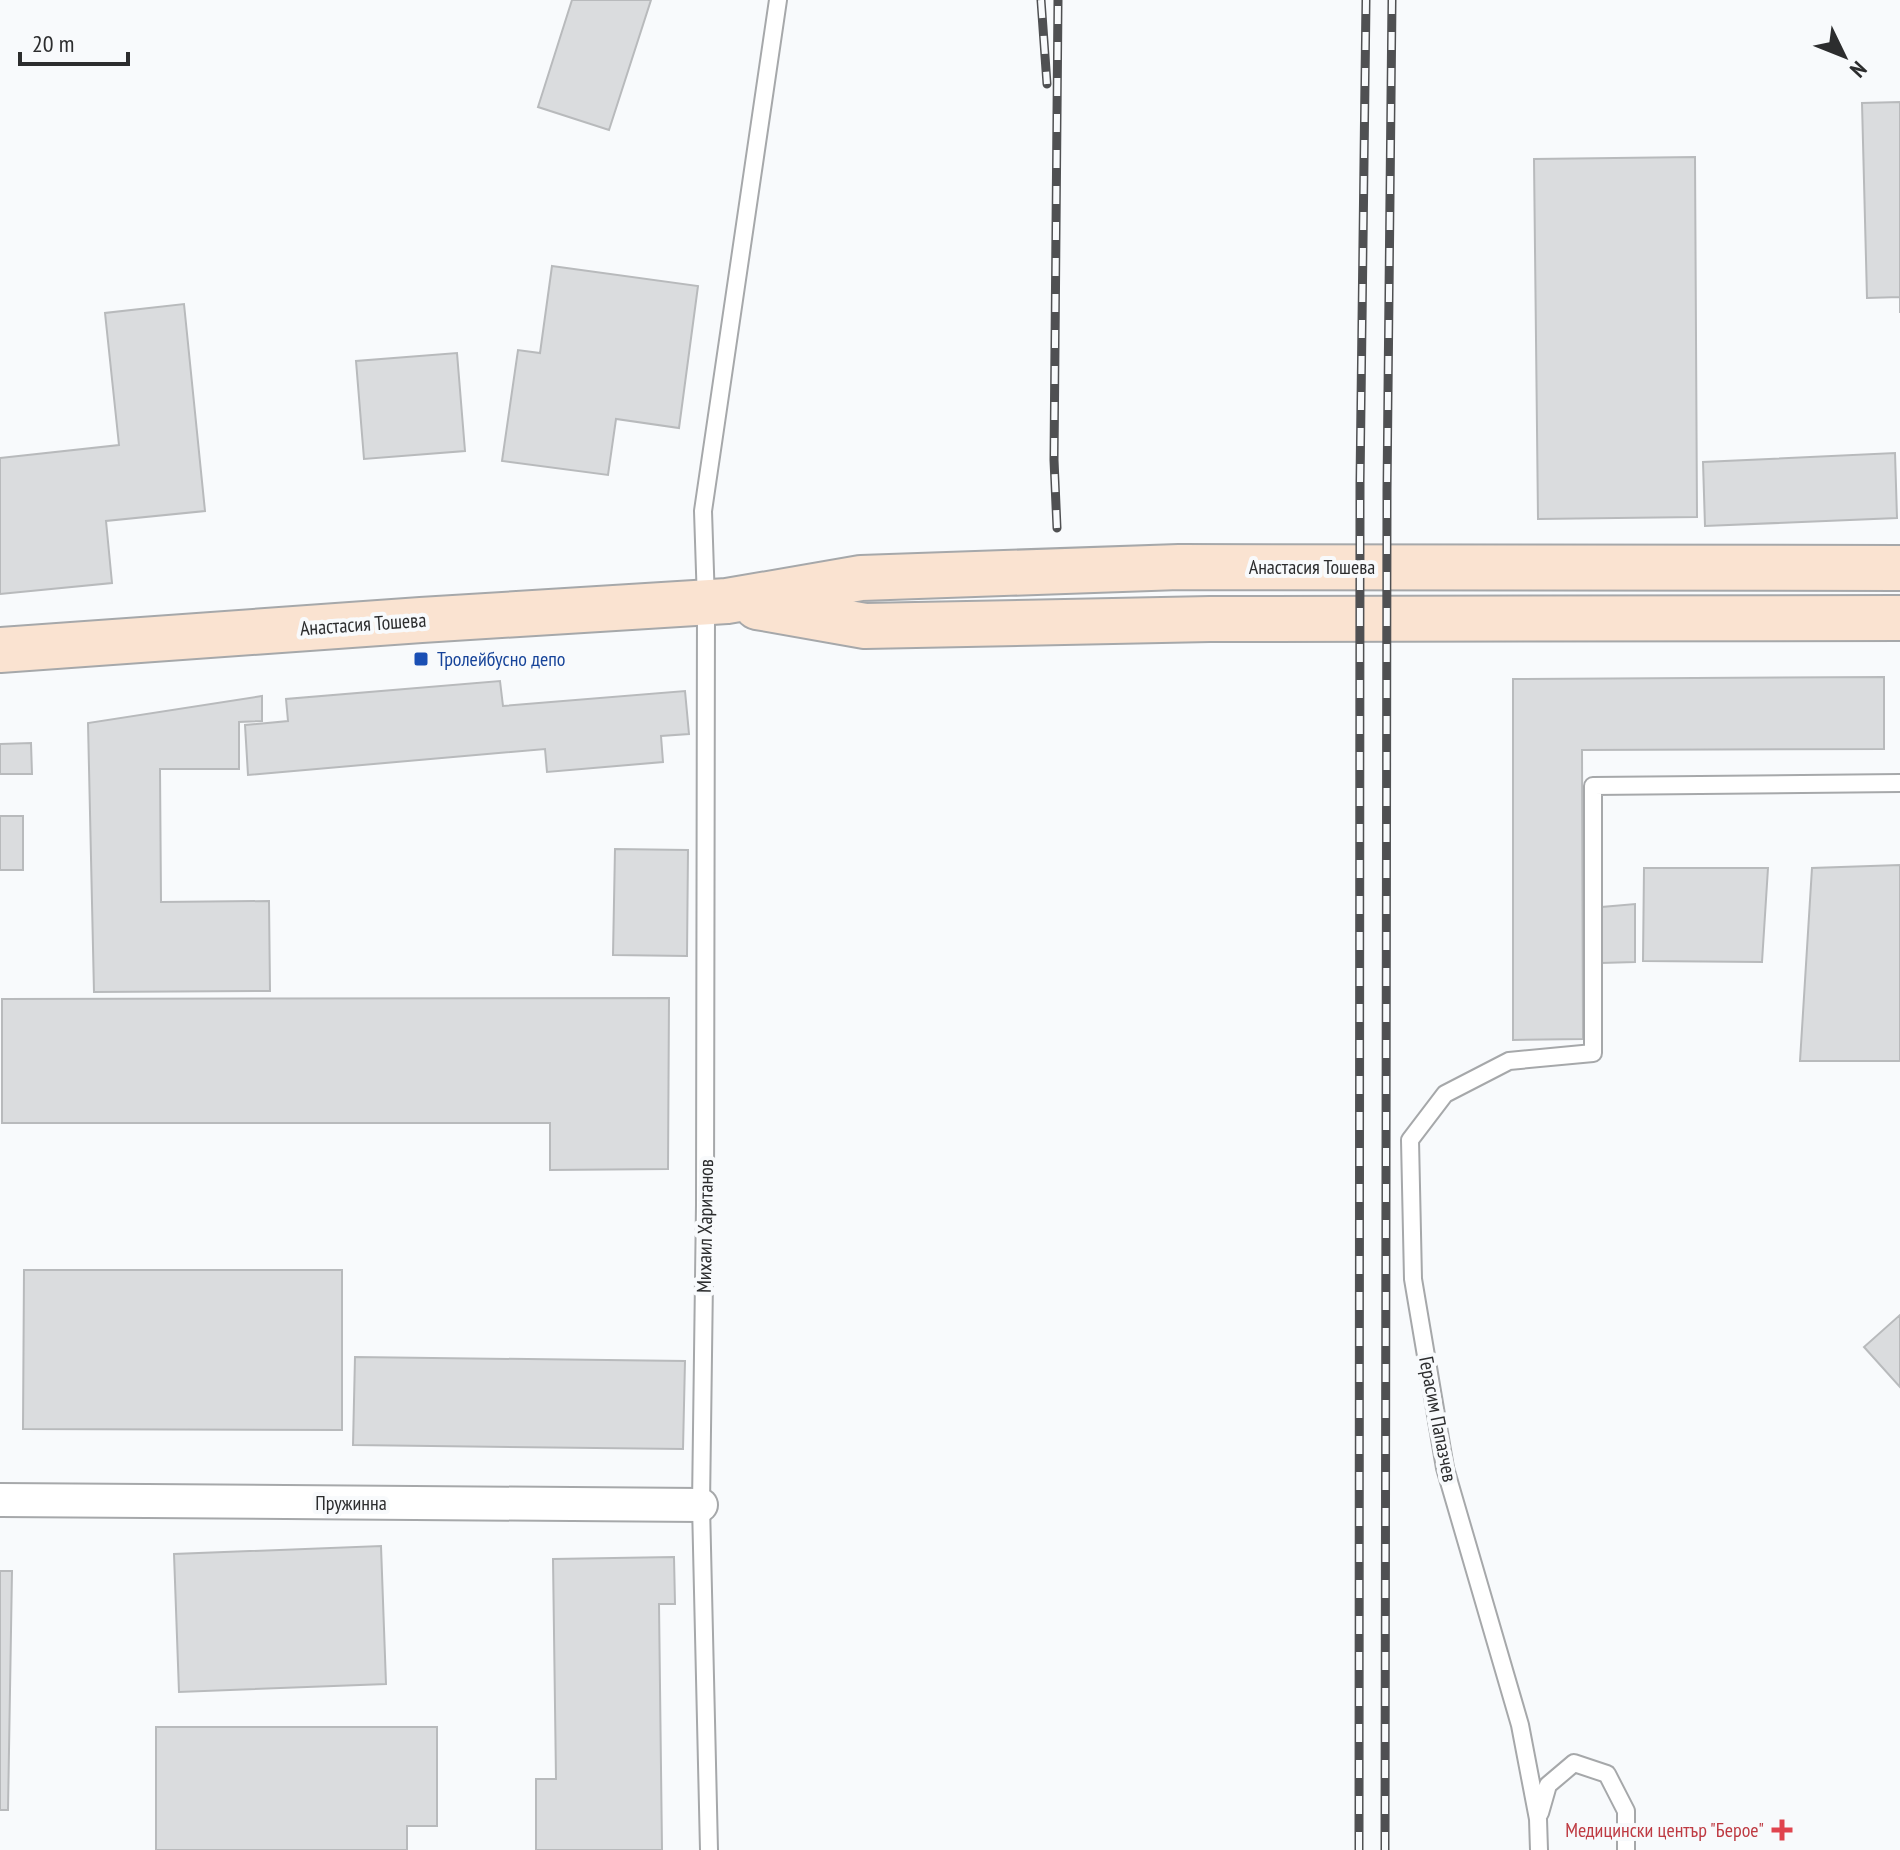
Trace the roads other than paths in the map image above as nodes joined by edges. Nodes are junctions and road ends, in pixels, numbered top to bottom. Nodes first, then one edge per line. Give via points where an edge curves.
1 (778, 0) edge
2 (1900, 568) edge
3 (717, 602) junction
4 (1900, 618) edge
5 (0, 650) edge
6 (1900, 783) edge
7 (0, 1500) edge
8 (701, 1505) junction
9 (1538, 1819) junction
10 (709, 1850) edge
11 (1539, 1850) edge
12 (1626, 1850) edge

1 - 3 lane, Михаил Хаританов via 703,511
2 - 3 main road, Анастасия Тошева via 1179,567 861,578
3 - 4 main road, Анастасия Тошева via 865,626 1210,619
3 - 5 main road, Анастасия Тошева
3 - 8 lane, Михаил Хаританов
6 - 9 lane, Герасим Папазчев via 1593,786 1593,1053 1509,1061 1445,1094 1410,1140 1413,1279 1445,1468 1517,1711
7 - 8 street, Пружинна
8 - 10 lane, Михаил Хаританов
9 - 11 lane, Герасим Папазчев
9 - 12 lane, Герасим Папазчев via 1548,1785 1574,1763 1607,1774 1626,1811

